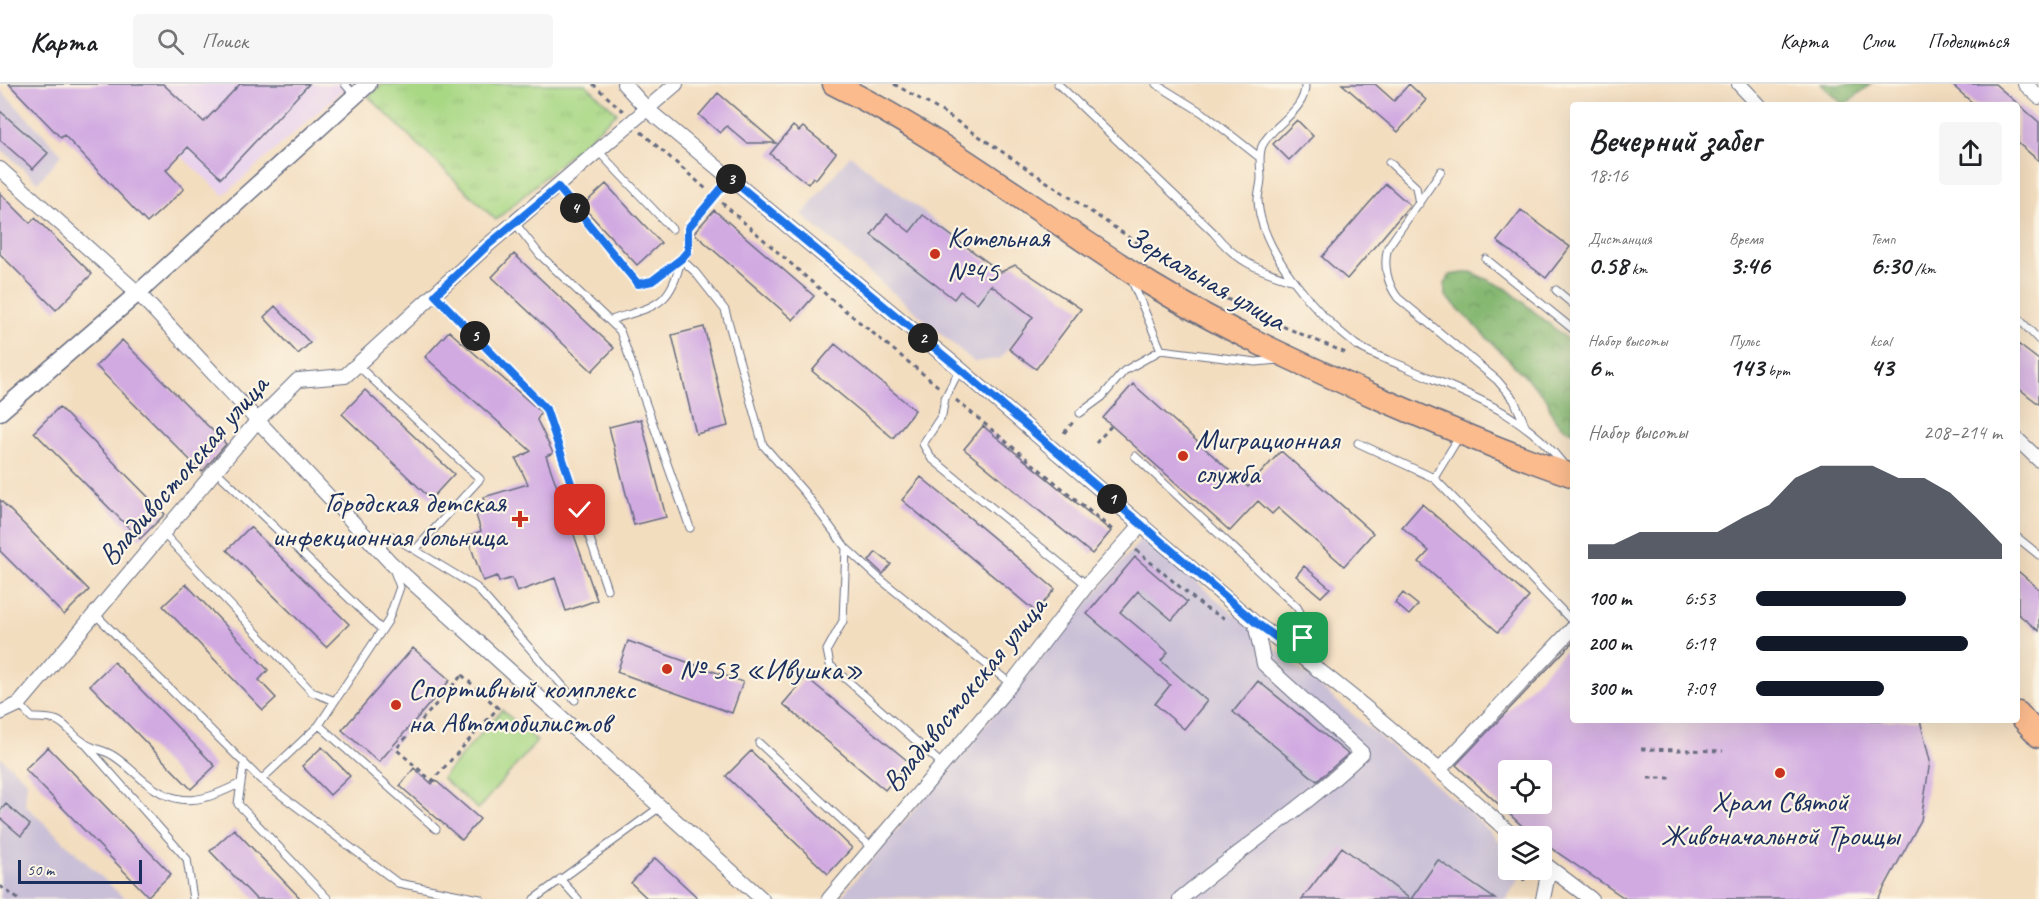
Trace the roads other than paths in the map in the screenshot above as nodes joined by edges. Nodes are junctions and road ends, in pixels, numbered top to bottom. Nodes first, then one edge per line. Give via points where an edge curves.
1 (368, 84) edge
2 (624, 84) edge
3 (676, 84) edge
4 (834, 84) edge
5 (1058, 84) edge
6 (1156, 84) edge
7 (1305, 84) edge
8 (1739, 84) edge
9 (2025, 84) edge
10 (350, 90) edge
11 (2039, 97) edge
12 (1756, 102) edge
13 (648, 110) junction
14 (599, 152) junction
15 (1259, 157) junction
16 (1389, 162) dead end
17 (0, 169) edge
18 (1441, 171) dead end
19 (730, 178) junction
20 (558, 187) junction
21 (1418, 207) junction
22 (515, 223) junction
23 (672, 229) dead end
24 (681, 259) junction
25 (1486, 259) dead end
26 (1128, 270) junction
27 (1291, 280) junction
28 (1556, 290) dead end
29 (138, 293) junction
30 (435, 295) junction
31 (1570, 302) edge
32 (611, 320) junction
33 (2020, 320) edge
34 (1570, 327) edge
35 (2039, 340) edge
36 (1161, 350) junction
37 (1289, 359) junction
38 (357, 365) junction
39 (960, 369) junction
40 (0, 412) edge
41 (1080, 413) dead end
42 (258, 420) junction
43 (1525, 425) junction
44 (1461, 435) junction
45 (2020, 442) edge
46 (1358, 443) dead end
47 (1135, 456) dead end
48 (2038, 462) edge
49 (216, 471) junction
50 (1570, 472) edge
51 (1570, 475) edge
52 (1434, 477) junction
53 (1142, 524) junction
54 (690, 528) dead end
55 (163, 533) junction
56 (2020, 540) edge
57 (846, 548) junction
58 (379, 549) junction
59 (415, 550) junction
60 (2039, 555) edge
61 (391, 563) junction
62 (1087, 585) junction
63 (607, 589) dead end
64 (95, 614) junction
65 (1570, 621) edge
66 (1255, 622) junction
67 (1570, 629) edge
68 (382, 630) junction
69 (1291, 648) junction
70 (1011, 684) junction
71 (575, 700) dead end
72 (335, 701) junction
73 (19, 704) junction
74 (0, 713) edge
75 (2020, 715) edge
76 (319, 725) junction
77 (2039, 736) edge
78 (759, 743) dead end
79 (86, 744) junction
80 (244, 762) junction
81 (943, 765) junction
82 (1439, 770) junction
83 (261, 780) junction
84 (241, 783) junction
85 (660, 807) junction
86 (1502, 826) edge
87 (436, 829) dead end
88 (872, 848) junction
89 (1552, 869) edge
90 (560, 879) junction
91 (1545, 880) edge
92 (193, 899) edge
93 (328, 899) edge
94 (480, 899) edge
95 (534, 899) edge
96 (578, 899) edge
97 (762, 899) edge
98 (830, 899) edge
99 (1180, 899) edge
100 (1543, 899) edge
101 (1592, 899) edge

1 - 10 street
2 - 13 street
3 - 13 street, Владивостокская улица
4 - 26 main road, Зеркальная улица via 941,143
5 - 27 lane via 1214,232 1227,249 1248,266
6 - 15 lane via 1203,113
7 - 15 lane via 1297,106 1263,144
8 - 12 street
9 - 11 street
10 - 29 street
13 - 14 street, Владивостокская улица
13 - 19 street
14 - 20 street, Владивостокская улица
14 - 23 lane
15 - 27 lane via 1262,223
16 - 21 lane via 1416,187
17 - 29 street
18 - 21 lane
19 - 24 lane via 688,228 688,251
19 - 39 street
20 - 22 street, Владивостокская улица
20 - 24 lane via 638,284 652,281
21 - 43 lane via 1388,247 1385,261 1392,291 1497,380 1514,400
22 - 30 street, Владивостокская улица
22 - 32 lane via 540,255
24 - 32 lane via 676,285 665,298 647,309
24 - 57 lane via 725,310 763,445
25 - 34 lane
26 - 36 lane
26 - 37 main road, Зеркальная улица
27 - 43 lane via 1356,345 1500,408
28 - 31 lane
29 - 40 street
29 - 42 street
30 - 38 street, Владивостокская улица
30 - 63 lane via 546,409
32 - 54 lane via 620,330
33 - 35 lane
36 - 37 lane via 1256,362
36 - 41 lane via 1124,371 1102,397
37 - 44 main road, Зеркальная улица
38 - 42 street, Владивостокская улица via 345,376 298,380
38 - 59 lane via 480,479
39 - 53 street
39 - 62 lane via 945,398 942,415 923,444 931,458
42 - 49 street, Владивостокская улица
42 - 58 street
43 - 50 lane via 1548,444
44 - 51 main road, Зеркальная улица
44 - 52 lane
45 - 48 street
46 - 52 lane
47 - 69 lane via 1297,607 1308,627 1303,638
49 - 55 street, Владивостокская улица
49 - 68 lane
52 - 65 lane
53 - 62 street, Владивостокская улица
53 - 66 street
55 - 64 street, Владивостокская улица
55 - 72 lane via 312,692
56 - 60 lane
57 - 70 lane
57 - 81 lane via 843,621 827,650 830,665
58 - 59 lane via 392,537
58 - 61 street
59 - 71 lane via 476,587
61 - 68 lane via 400,587
61 - 85 street
62 - 70 street, Владивостокская улица
64 - 73 street, Владивостокская улица
64 - 80 lane
66 - 69 street
66 - 99 street via 1263,664 1362,753 1324,790
67 - 82 street
68 - 72 lane
69 - 82 street
70 - 81 street, Владивостокская улица
72 - 76 lane
73 - 74 street, Владивостокская улица
73 - 79 lane via 32,718 61,720
75 - 77 main road
76 - 83 lane
76 - 87 lane
78 - 88 lane
79 - 84 lane via 111,754 145,782 186,801 202,800
79 - 92 lane via 187,859
80 - 83 lane
80 - 84 lane
81 - 88 street, Владивостокская улица
82 - 86 street
83 - 94 lane via 398,883
84 - 93 lane via 238,804
85 - 90 lane
85 - 97 street
88 - 98 street, Владивостокская улица
89 - 101 street
90 - 95 lane
90 - 96 lane
91 - 100 street

